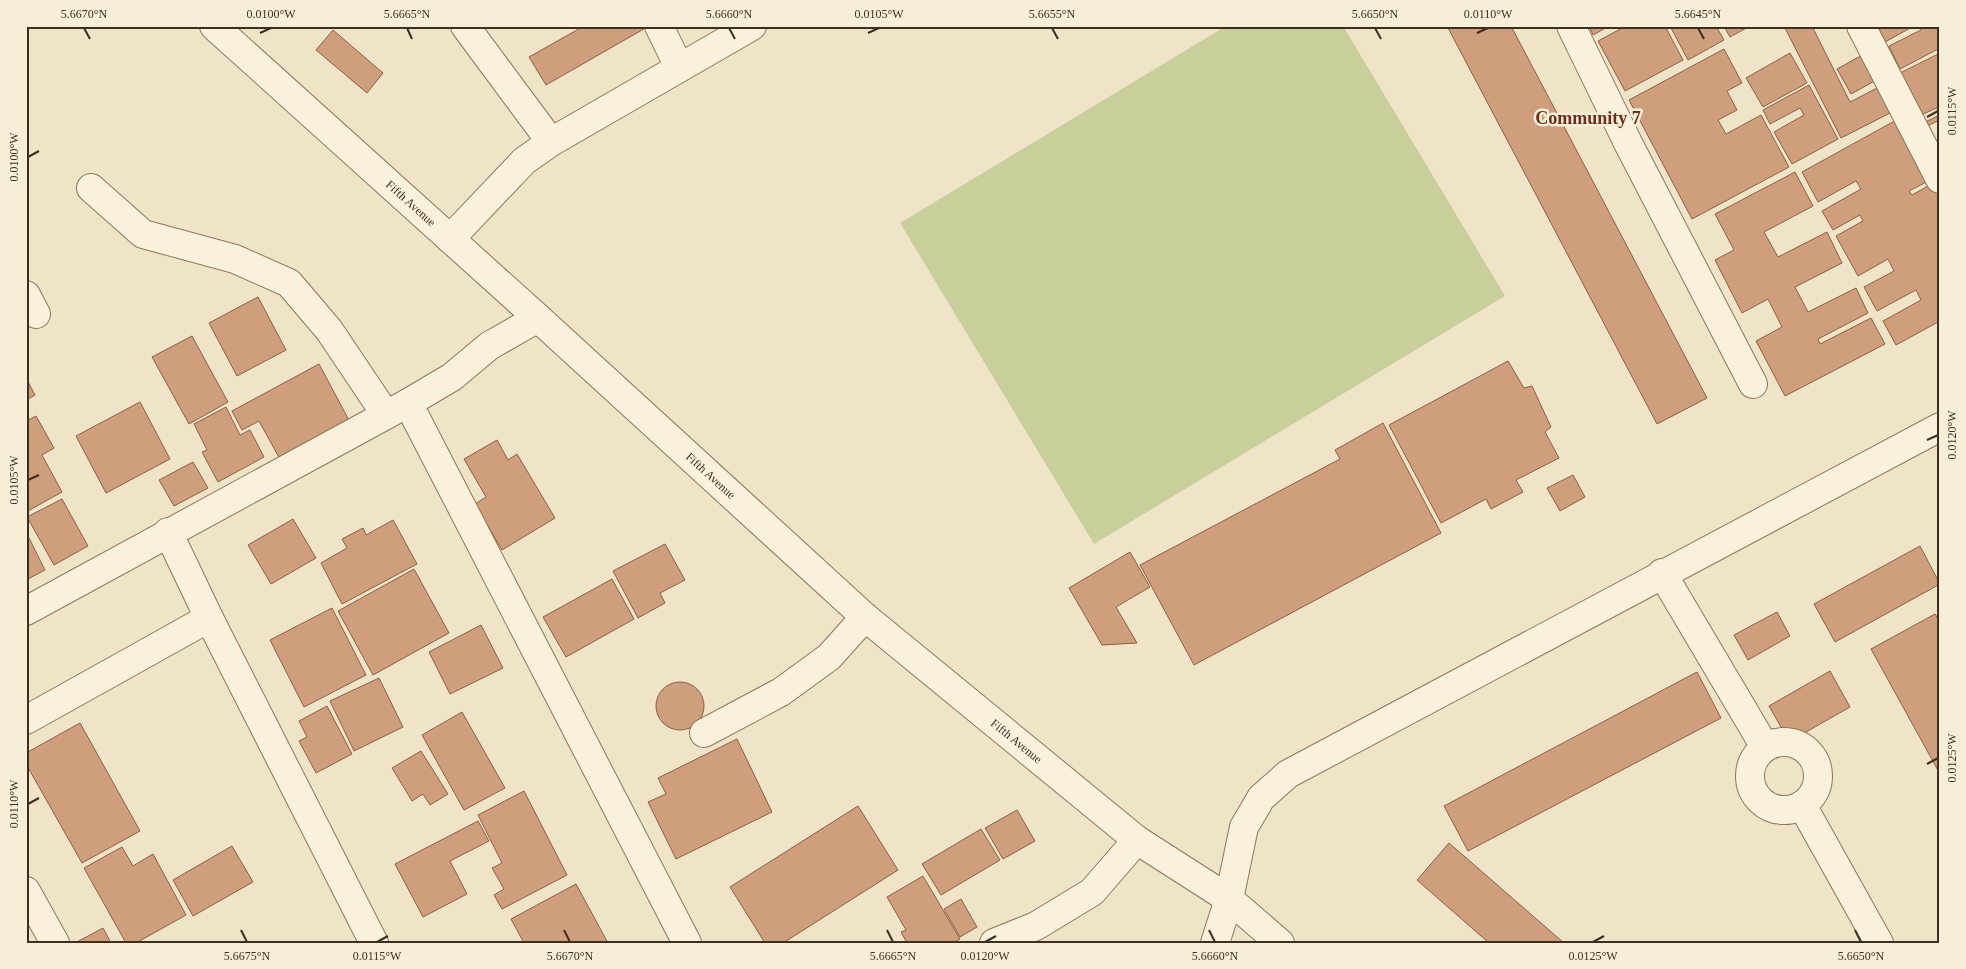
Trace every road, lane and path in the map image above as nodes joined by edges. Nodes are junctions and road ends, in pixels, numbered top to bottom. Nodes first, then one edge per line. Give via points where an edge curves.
1 (214, 26) edge
2 (465, 26) edge
3 (659, 26) edge
4 (752, 26) edge
5 (1571, 26) edge
6 (1862, 26) edge
7 (679, 67) junction
8 (551, 142) junction
9 (1940, 179) edge
10 (91, 188) dead end
11 (450, 239) junction
12 (538, 318) junction
13 (1753, 384) dead end
14 (397, 409) junction
15 (1940, 427) edge
16 (168, 532) junction
17 (1662, 573) junction
18 (26, 611) edge
19 (865, 617) junction
20 (209, 618) junction
21 (26, 720) edge
22 (704, 733) dead end
23 (1765, 747) junction
24 (1802, 805) junction
25 (1137, 840) junction
26 (26, 891) edge
27 (1230, 899) junction
28 (55, 943) edge
29 (374, 943) edge
30 (686, 943) edge
31 (994, 943) edge
32 (1215, 943) edge
33 (1280, 943) edge
34 (1880, 943) edge

1 - 11 street, Fifth Avenue
2 - 8 street
3 - 7 street
4 - 7 street
5 - 13 street
6 - 9 street
7 - 8 street
8 - 11 street via 524,161
10 - 14 street via 143,234 235,259 289,283
11 - 12 street, Fifth Avenue
12 - 14 street via 489,346 452,377
12 - 19 street, Fifth Avenue
14 - 16 street
14 - 30 street
15 - 17 street
16 - 18 street
16 - 20 street
17 - 23 street
17 - 27 street via 1288,774 1260,798 1244,828
19 - 22 street via 829,657 781,692
19 - 25 street, Fifth Avenue
20 - 21 street
20 - 29 street
23 - 24 street via 1751,766 1752,788 1758,799 1779,810
23 - 24 street via 1776,742 1788,742 1809,753 1815,763 1816,786
24 - 34 street
25 - 27 street, Fifth Avenue
25 - 31 street via 1092,892 1036,926
26 - 28 street
27 - 32 street
27 - 33 street, Fifth Avenue

